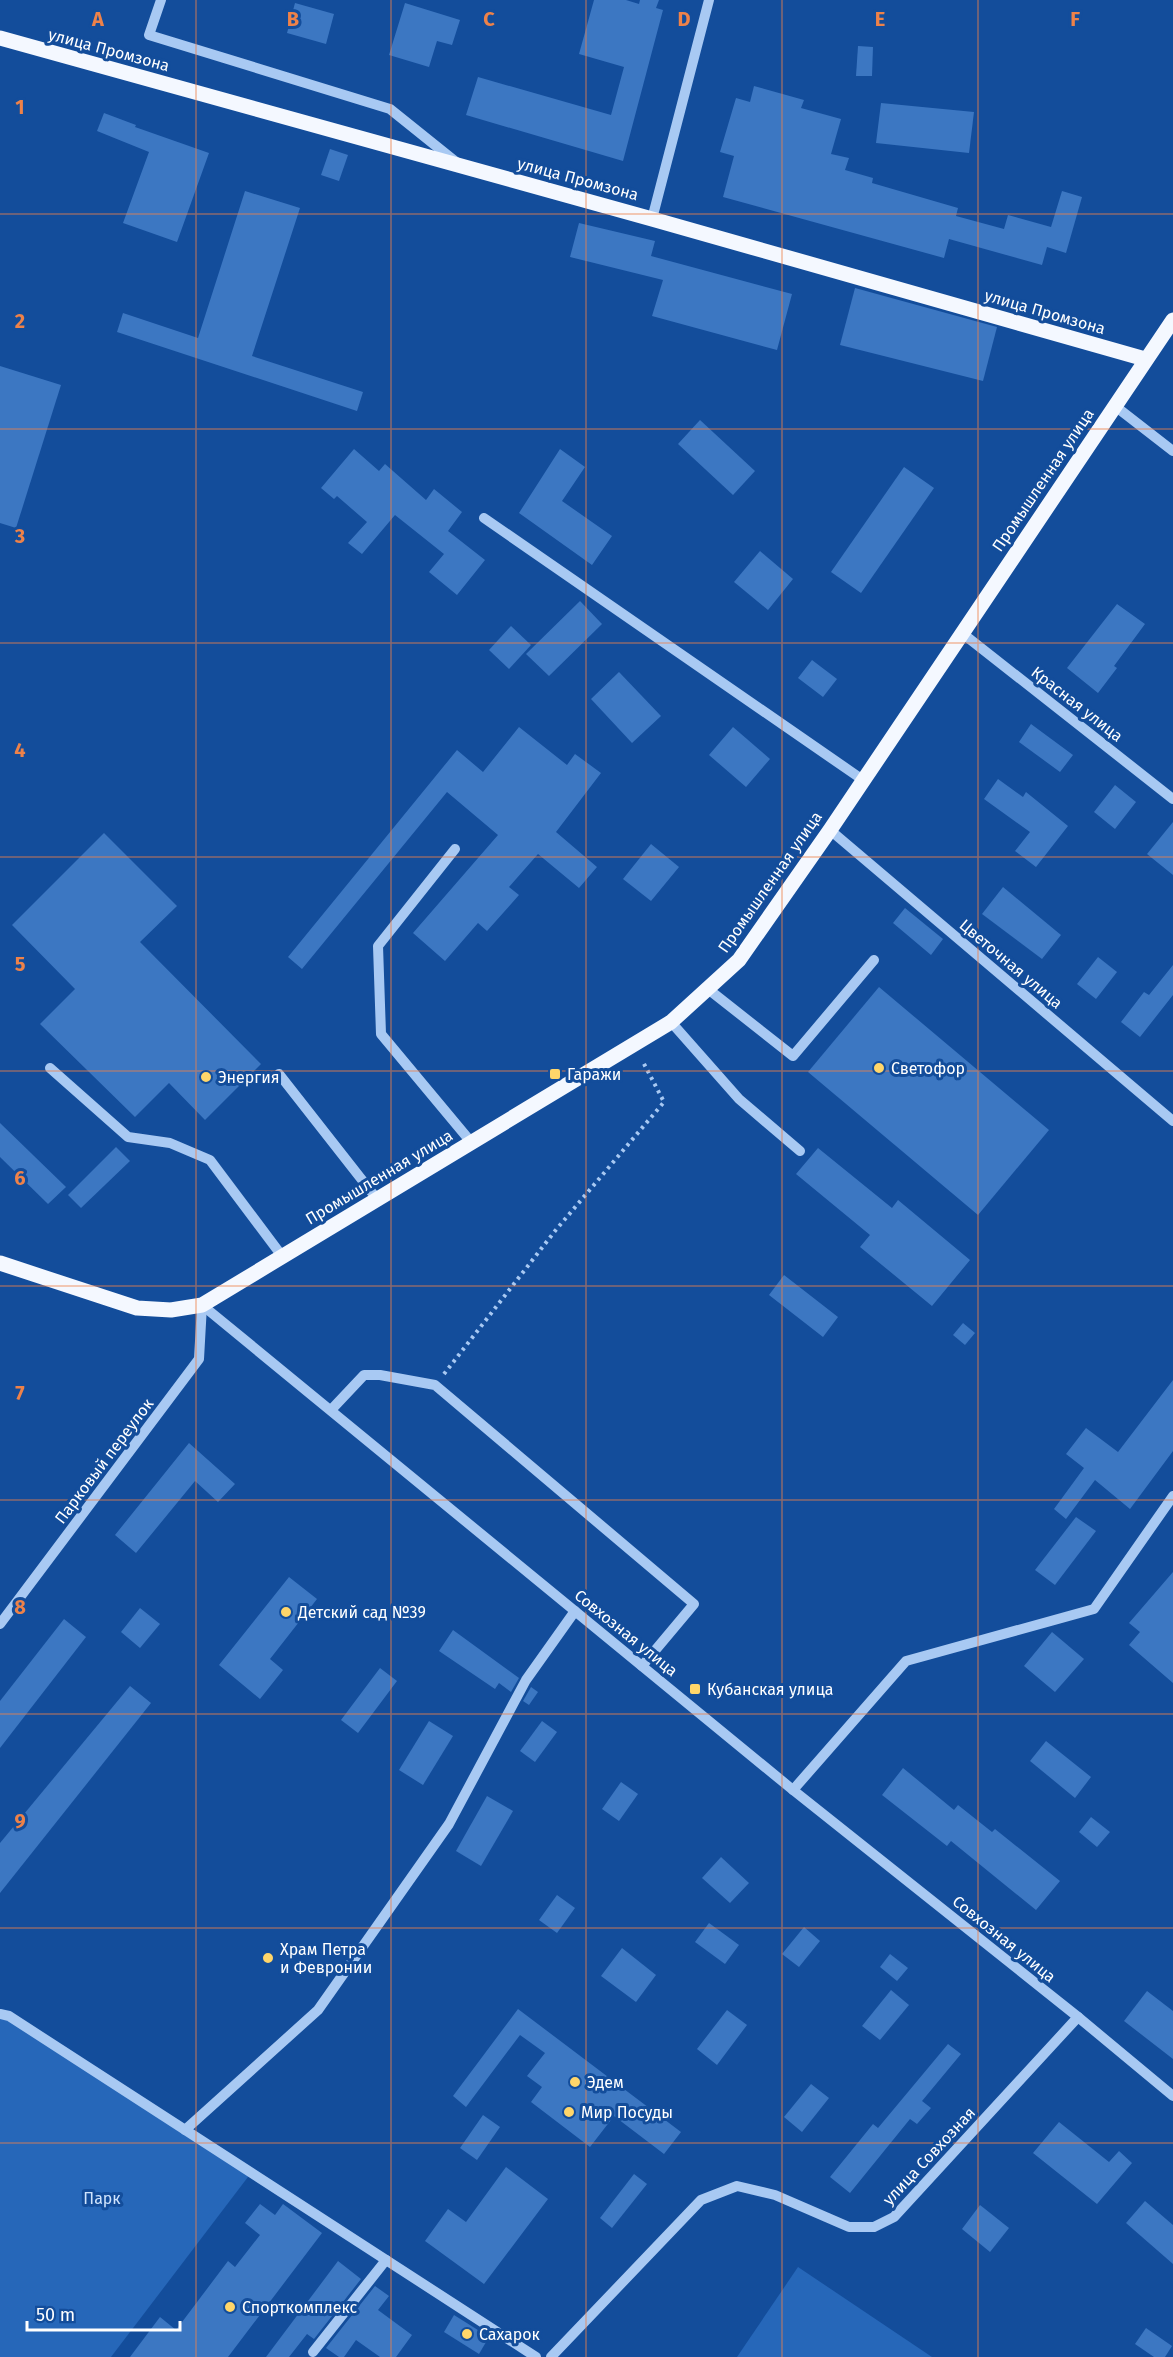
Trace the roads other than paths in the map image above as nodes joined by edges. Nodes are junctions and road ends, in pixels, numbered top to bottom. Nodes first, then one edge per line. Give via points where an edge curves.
1 (161, 0) edge
2 (709, 0) edge
3 (0, 38) edge
4 (461, 166) junction
5 (652, 219) junction
6 (1173, 320) edge
7 (1145, 359) junction
8 (1115, 406) junction
9 (1173, 451) edge
10 (484, 518) dead end
11 (962, 633) junction
12 (863, 780) junction
13 (1173, 800) edge
14 (830, 830) junction
15 (455, 849) dead end
16 (874, 960) dead end
17 (708, 989) junction
18 (670, 1022) junction
19 (50, 1068) dead end
20 (279, 1074) dead end
21 (1173, 1121) edge
22 (471, 1142) junction
23 (800, 1150) dead end
24 (377, 1199) junction
25 (282, 1256) junction
26 (0, 1263) edge
27 (202, 1305) junction
28 (331, 1410) junction
29 (1173, 1496) edge
30 (575, 1611) junction
31 (0, 1624) edge
32 (642, 1666) junction
33 (793, 1790) junction
34 (0, 2014) edge
35 (1078, 2017) junction
36 (1173, 2096) edge
37 (185, 2130) junction
38 (386, 2260) junction
39 (313, 2352) dead end
40 (536, 2357) edge
41 (551, 2357) edge

1 - 4 street via 150,34 390,109
2 - 5 street
3 - 4 main road, улица Промзона
4 - 5 main road, улица Промзона
5 - 7 main road, улица Промзона
6 - 7 main road, Промышленная улица
7 - 8 main road, Промышленная улица
8 - 9 street
8 - 11 main road, Промышленная улица
10 - 12 street
11 - 12 main road, Промышленная улица
11 - 13 street, Красная улица
12 - 14 main road, Промышленная улица
14 - 17 main road, Промышленная улица via 739,960
14 - 21 street, Цветочная улица
15 - 22 street via 378,946 381,1034
16 - 17 street via 793,1056
17 - 18 main road, Промышленная улица
18 - 22 main road, Промышленная улица
18 - 23 street via 739,1099
19 - 25 street via 128,1137 170,1143 210,1160
20 - 24 street
22 - 24 main road, Промышленная улица
24 - 25 main road, Промышленная улица
25 - 27 main road, Промышленная улица
26 - 27 main road, Промышленная улица via 137,1308 171,1310
27 - 28 street, Совхозная улица
27 - 31 street, Парковый переулок via 199,1359
28 - 30 street, Совхозная улица
28 - 32 street via 364,1375 435,1385 694,1604
29 - 33 street via 1094,1609 906,1661
30 - 32 street, Совхозная улица
30 - 37 street via 526,1680 449,1824 318,2010
32 - 33 street, Совхозная улица
33 - 35 street, Совхозная улица
34 - 37 street via 9,2016
35 - 36 street, Совхозная улица
35 - 41 street, улица Совхозная via 894,2217 874,2227 849,2227 756,2189 737,2186 717,2192 701,2200
37 - 38 street
38 - 39 street
38 - 40 street

